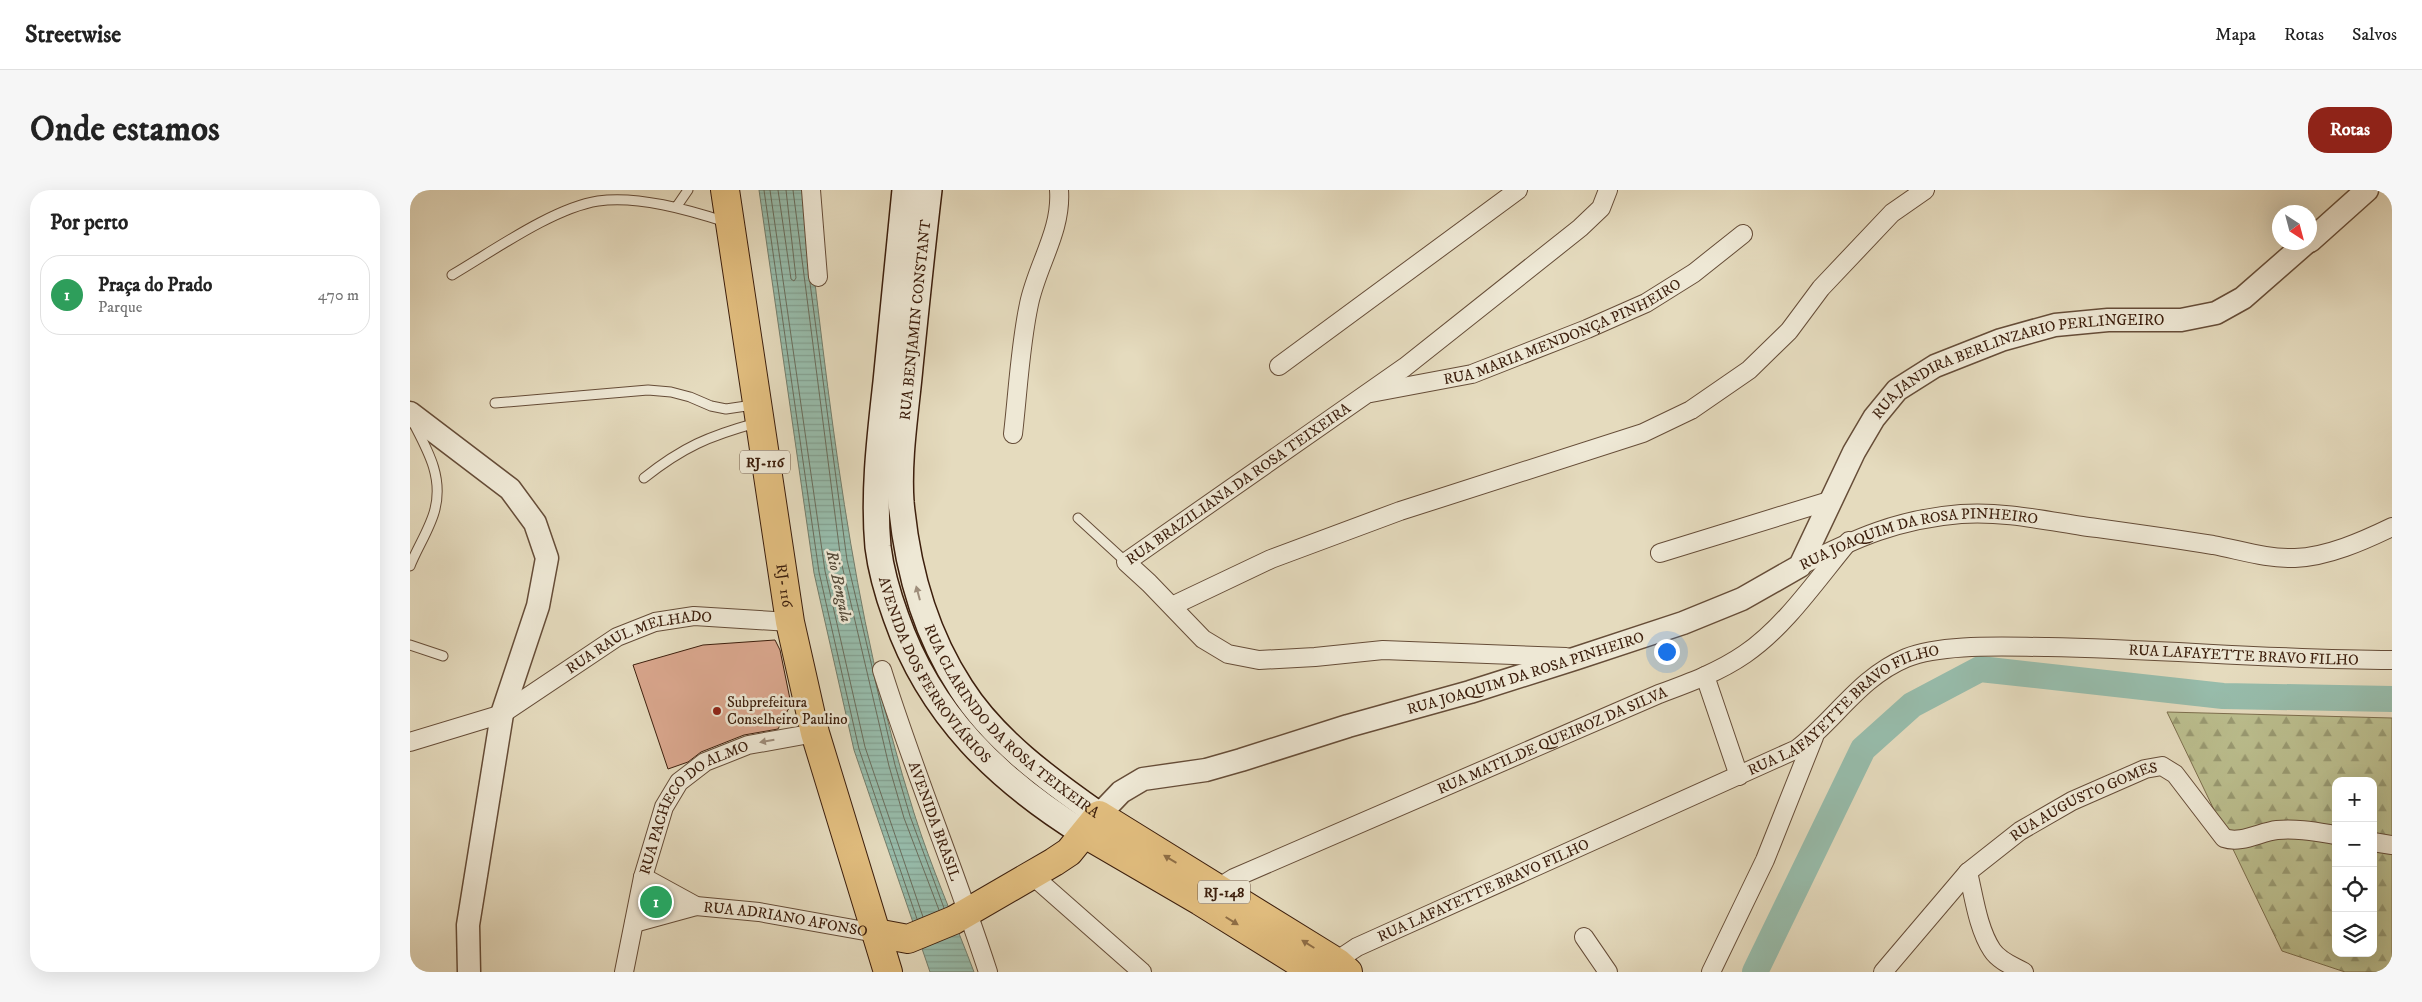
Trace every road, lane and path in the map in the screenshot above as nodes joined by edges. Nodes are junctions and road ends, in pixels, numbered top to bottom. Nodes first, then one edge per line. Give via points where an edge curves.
1 (688, 190) edge
2 (725, 190) edge
3 (811, 190) edge
4 (905, 190) edge
5 (929, 190) edge
6 (1059, 190) edge
7 (1518, 190) edge
8 (1608, 190) edge
9 (1925, 190) edge
10 (2367, 190) edge
11 (677, 206) junction
12 (730, 223) junction
13 (1743, 234) dead end
14 (2317, 234) edge
15 (2299, 250) edge
16 (452, 275) dead end
17 (818, 278) dead end
18 (1279, 366) dead end
19 (1368, 393) junction
20 (495, 403) dead end
21 (410, 413) edge
22 (758, 414) junction
23 (410, 417) edge
24 (1013, 434) dead end
25 (902, 451) joint
26 (644, 478) dead end
27 (1832, 500) junction
28 (1078, 518) dead end
29 (2392, 527) edge
30 (1848, 542) junction
31 (1660, 553) dead end
32 (1126, 562) junction
33 (410, 566) edge
34 (1800, 566) junction
35 (1172, 606) junction
36 (790, 622) junction
37 (410, 645) edge
38 (443, 656) dead end
39 (1577, 658) junction
40 (2392, 660) edge
41 (882, 670) dead end
42 (1705, 676) junction
43 (502, 714) junction
44 (815, 733) junction
45 (1815, 735) junction
46 (410, 742) edge
47 (1739, 776) junction
48 (1092, 825) junction
49 (2332, 834) edge
50 (2377, 843) edge
51 (2392, 845) edge
52 (1968, 872) junction
53 (1033, 876) junction
54 (643, 877) junction
55 (1209, 894) junction
56 (696, 906) junction
57 (962, 916) junction
58 (634, 923) junction
59 (876, 933) junction
60 (1584, 937) dead end
61 (1333, 970) edge
62 (469, 972) edge
63 (624, 972) edge
64 (888, 972) edge
65 (988, 972) edge
66 (1142, 972) edge
67 (1608, 972) edge
68 (1711, 972) edge
69 (1883, 972) edge
70 (2024, 972) edge

1 - 11 lane
2 - 12 main road, RJ- 116 / RJ-116
3 - 17 street
4 - 48 main road, AVENIDA DOS FERROVIÁRIOS / RJ-148 via 876,508 878,549 888,596 918,669 962,734 1048,810
5 - 25 main road, RUA BENJAMIN CONSTANT
6 - 24 street via 1060,207 1052,239 1029,305
7 - 18 street
8 - 19 street, RUA BRAZILIANA DA ROSA TEIXEIRA via 1601,208 1580,228
9 - 35 street via 1892,213 1821,288 1789,331 1749,370 1691,410 1643,433 1409,508 1290,552
10 - 14 street, RUA JANDIRA BERLINZARIO PERLINGEIRO
11 - 12 lane
11 - 16 lane via 606,200 576,206
12 - 22 main road, RJ- 116 / RJ-116
13 - 19 street, RUA MARIA MENDONÇA PINHEIRO via 1694,273 1646,303 1472,374
15 - 27 street, RUA JANDIRA BERLINZARIO PERLINGEIRO via 2244,298 2216,313 2181,320 2108,320 2055,325 2001,340 1935,366 1897,390 1874,418
19 - 32 street, RUA BRAZILIANA DA ROSA TEIXEIRA
20 - 22 lane via 648,390 671,392 711,406
21 - 43 street via 510,489 535,523 547,558 538,606
22 - 26 lane via 694,444
22 - 36 main road, RJ- 116 / RJ-116
23 - 33 lane via 431,456 438,486 435,510
48 -> 25 main road, RUA CLARINDO DA ROSA TEIXEIRA / RJ-148 via 1002,738 961,689 939,647 920,601 908,556 901,501
27 - 31 street
27 - 34 street, RUA JANDIRA BERLINZARIO PERLINGEIRO
28 - 32 lane
29 - 30 street, RUA JOAQUIM DA ROSA PINHEIRO via 2330,551 2297,558 2270,557 2214,545 2028,518 1963,514 1907,521
30 - 34 street, RUA JOAQUIM DA ROSA PINHEIRO
30 - 42 street, RUA MATILDE QUEIROZ DA SILVA via 1776,627 1746,653
32 - 35 street, RUA BRAZILIANA DA ROSA TEIXEIRA
34 - 39 street, RUA JOAQUIM DA ROSA PINHEIRO via 1742,600
35 - 39 street, RUA BRAZILIANA DA ROSA TEIXEIRA via 1203,639 1228,654 1259,660 1383,650
36 - 43 street, RUA RAUL MELHADO via 694,616 655,622 617,637
36 - 44 main road, RJ- 116 / RJ-116
37 - 38 lane
39 - 48 street, RUA JOAQUIM DA ROSA PINHEIRO via 1242,760 1206,770 1143,779 1121,792
40 - 45 street, RUA LAFAYETTE BRAVO FILHO via 2108,648 1994,646 1939,651 1907,657 1877,673
41 - 57 street, AVENIDA BRASIL
42 - 47 street
42 - 55 street, RUA MATILDE QUEIROZ DA SILVA via 1234,878
43 - 46 street, RUA RAUL MELHADO
43 - 62 street via 468,925
44 -> 54 street, RUA PACHECO DO ALMO via 748,745 705,762 679,782 664,806
44 - 59 main road, RJ- 116 / RJ-116
45 - 47 street, RUA LAFAYETTE BRAVO FILHO via 1797,749
45 - 68 street via 1765,860
47 - 61 street, RUA LAFAYETTE BRAVO FILHO via 1357,947
48 - 53 main road via 1069,852
48 - 55 main road, AVENIDA DOS FERROVIÁRIOS / RJ-148
49 - 52 street, RUA AUGUSTO GOMES via 2277,830 2232,841 2224,838 2175,774 2162,766 2145,769 2072,801 2020,831
50 - 51 street
52 - 69 street, RUA AUGUSTO GOMES
52 - 70 street via 1992,951
53 - 57 main road
53 - 66 street
54 - 56 street, RUA ADRIANO AFONSO
54 - 58 street, RUA PACHECO DO ALMO
55 - 61 main road, RJ-148
56 - 58 street
56 - 59 street, RUA ADRIANO AFONSO via 759,912
57 - 59 main road via 908,939
57 - 65 street, AVENIDA BRASIL
58 - 63 street, RUA PACHECO DO ALMO
59 - 64 main road, RJ- 116 / RJ-116
60 - 67 street

